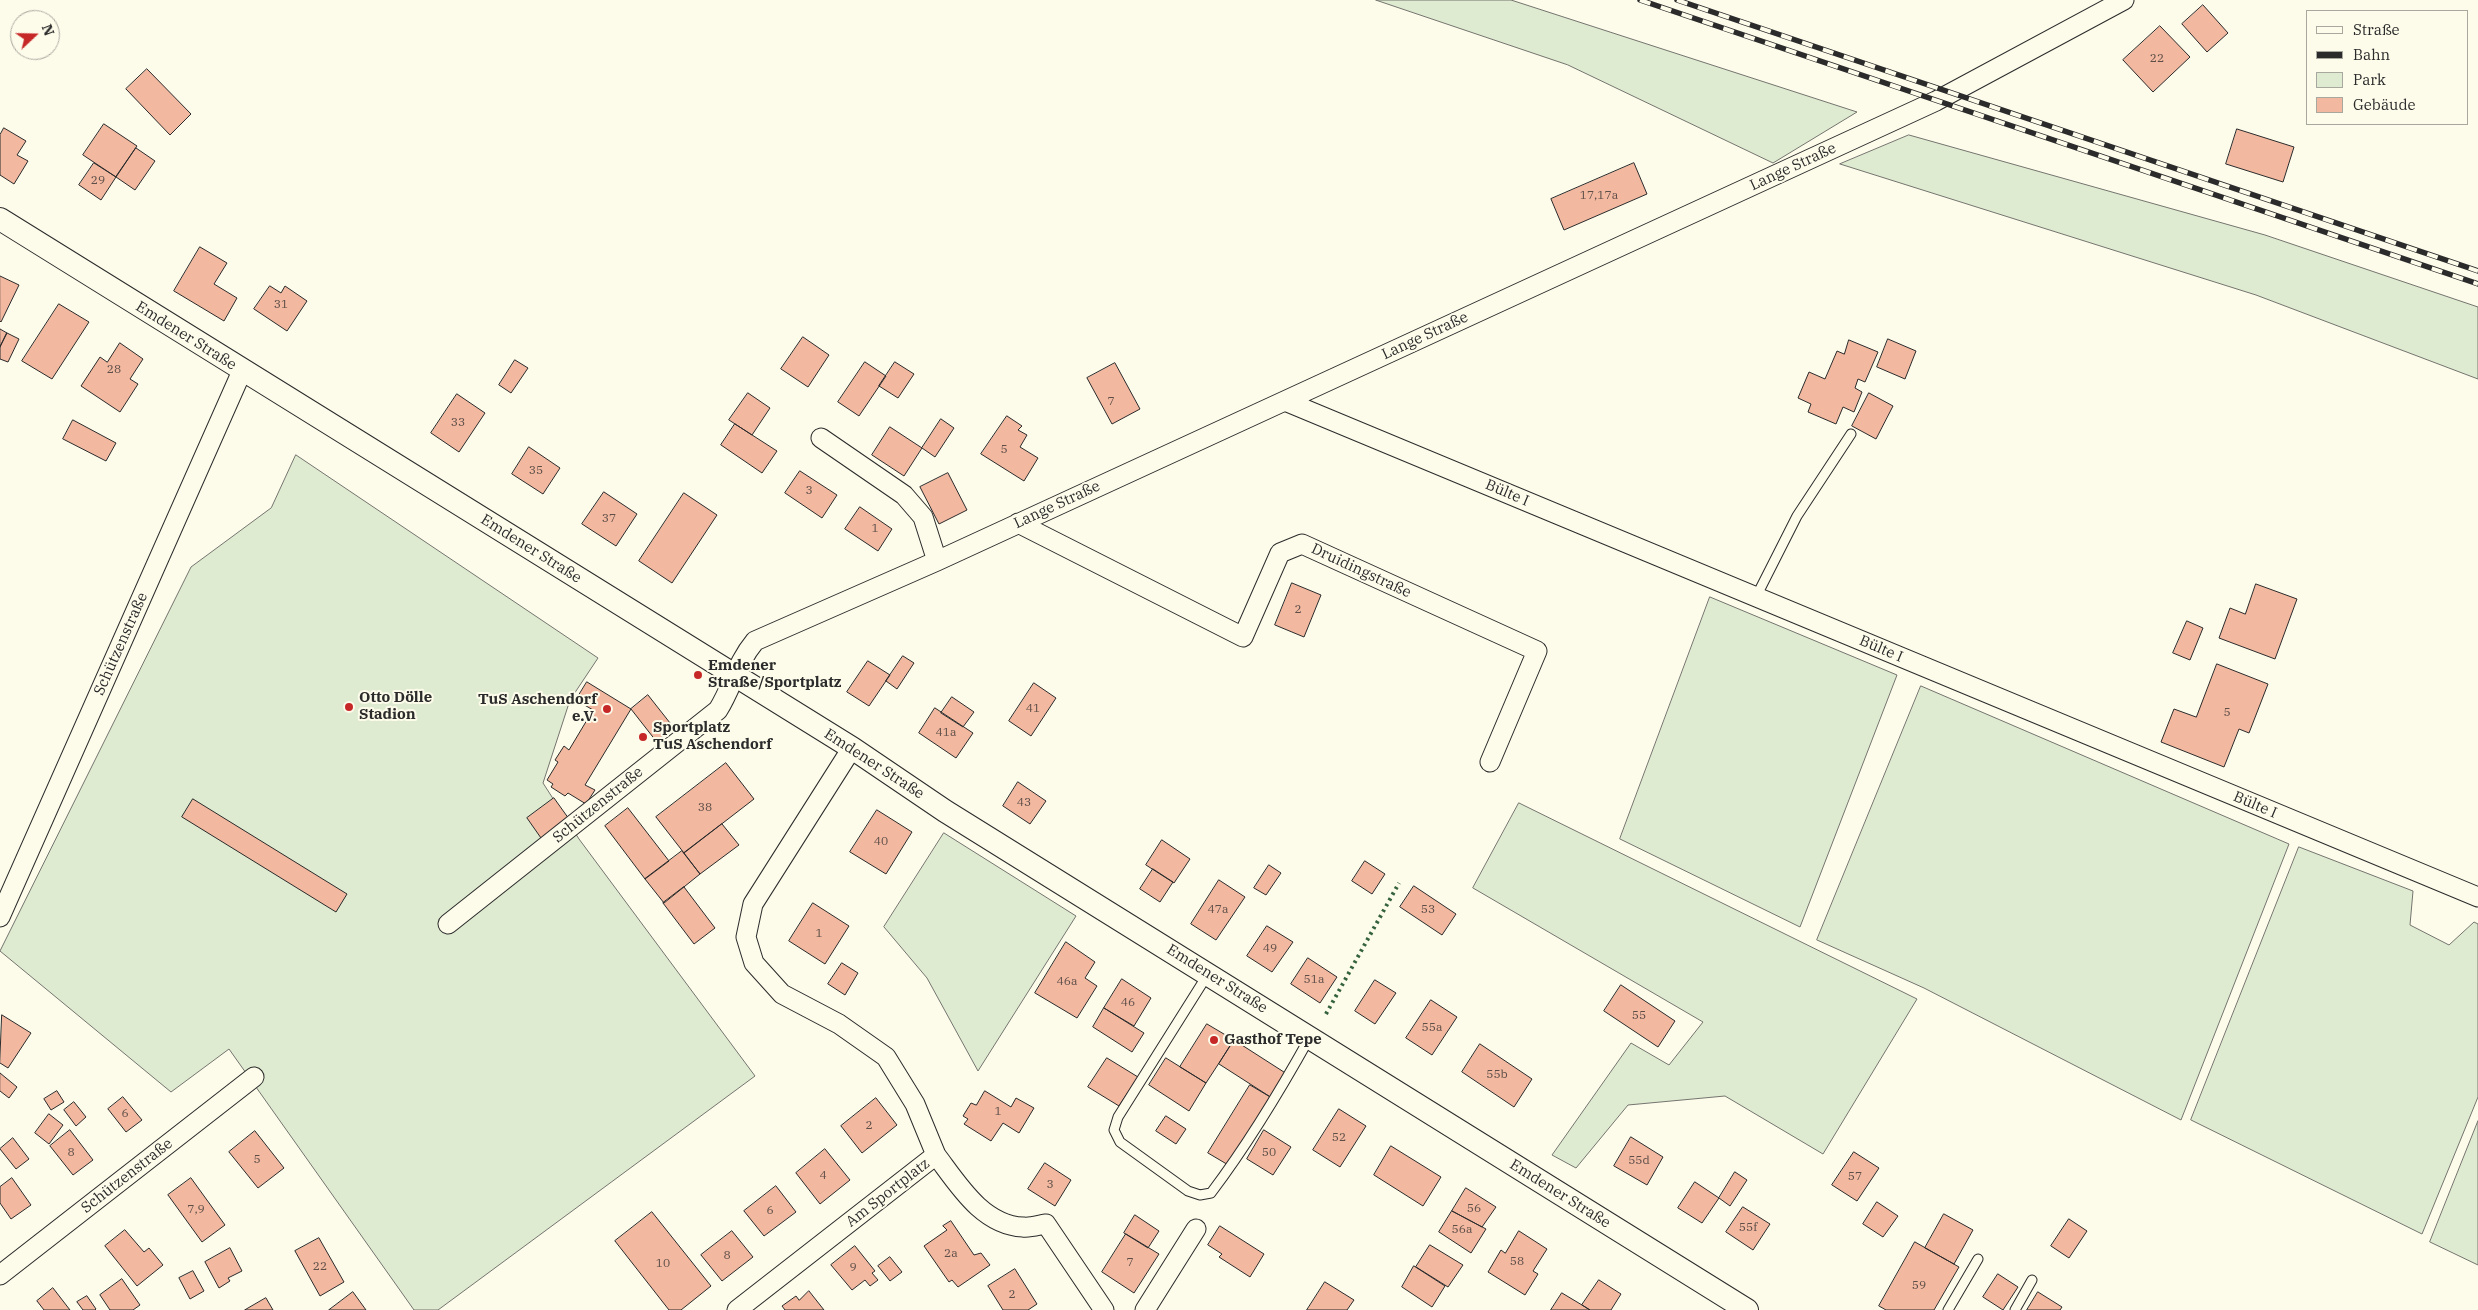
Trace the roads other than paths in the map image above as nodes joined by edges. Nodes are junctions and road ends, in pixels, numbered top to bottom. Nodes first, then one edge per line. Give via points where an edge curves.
1 (2124, 0) edge
2 (0, 219) edge
3 (242, 371) junction
4 (1285, 401) junction
5 (1851, 434) dead end
6 (821, 438) dead end
7 (1018, 523) junction
8 (937, 561) junction
9 (1756, 597) junction
10 (733, 675) junction
11 (852, 748) junction
12 (1490, 762) dead end
13 (2478, 897) edge
14 (0, 917) edge
15 (448, 924) dead end
16 (1208, 973) junction
17 (1310, 1037) junction
18 (254, 1077) dead end
19 (936, 1155) junction
20 (1196, 1229) dead end
21 (1978, 1259) dead end
22 (0, 1275) edge
23 (2032, 1280) dead end
24 (737, 1310) edge
25 (1104, 1310) edge
26 (1145, 1310) edge
27 (1747, 1310) edge
28 (1948, 1310) edge
29 (2015, 1310) edge

1 - 4 street, Lange Straße via 1936,101
2 - 3 street, Emdener Straße
3 - 10 street, Emdener Straße
3 - 14 street, Schützenstraße
4 - 7 street, Lange Straße
4 - 9 street, Bülte I
5 - 9 lane via 1797,516
6 - 8 street via 904,495 923,517
7 - 8 street, Lange Straße
7 - 12 street, Druidingstraße via 1243,637 1280,553 1302,544 1537,651
8 - 10 street, Lange Straße via 755,640
9 - 13 street, Bülte I
10 - 11 street, Emdener Straße
10 - 15 street, Schützenstraße via 718,710
11 - 16 street, Emdener Straße via 945,811
11 - 19 street, Am Sportplatz via 753,904 746,938 754,963 782,994 839,1024 886,1057 915,1104
16 - 17 street, Emdener Straße
16 - 17 lane via 1118,1117 1114,1130 1120,1142 1188,1191 1200,1196 1211,1193 1292,1072
17 - 27 street, Emdener Straße
18 - 22 street, Schützenstraße
19 - 24 street, Am Sportplatz
19 - 25 street via 971,1202 995,1220 1023,1227 1046,1224
20 - 26 street
21 - 28 lane
23 - 29 lane

